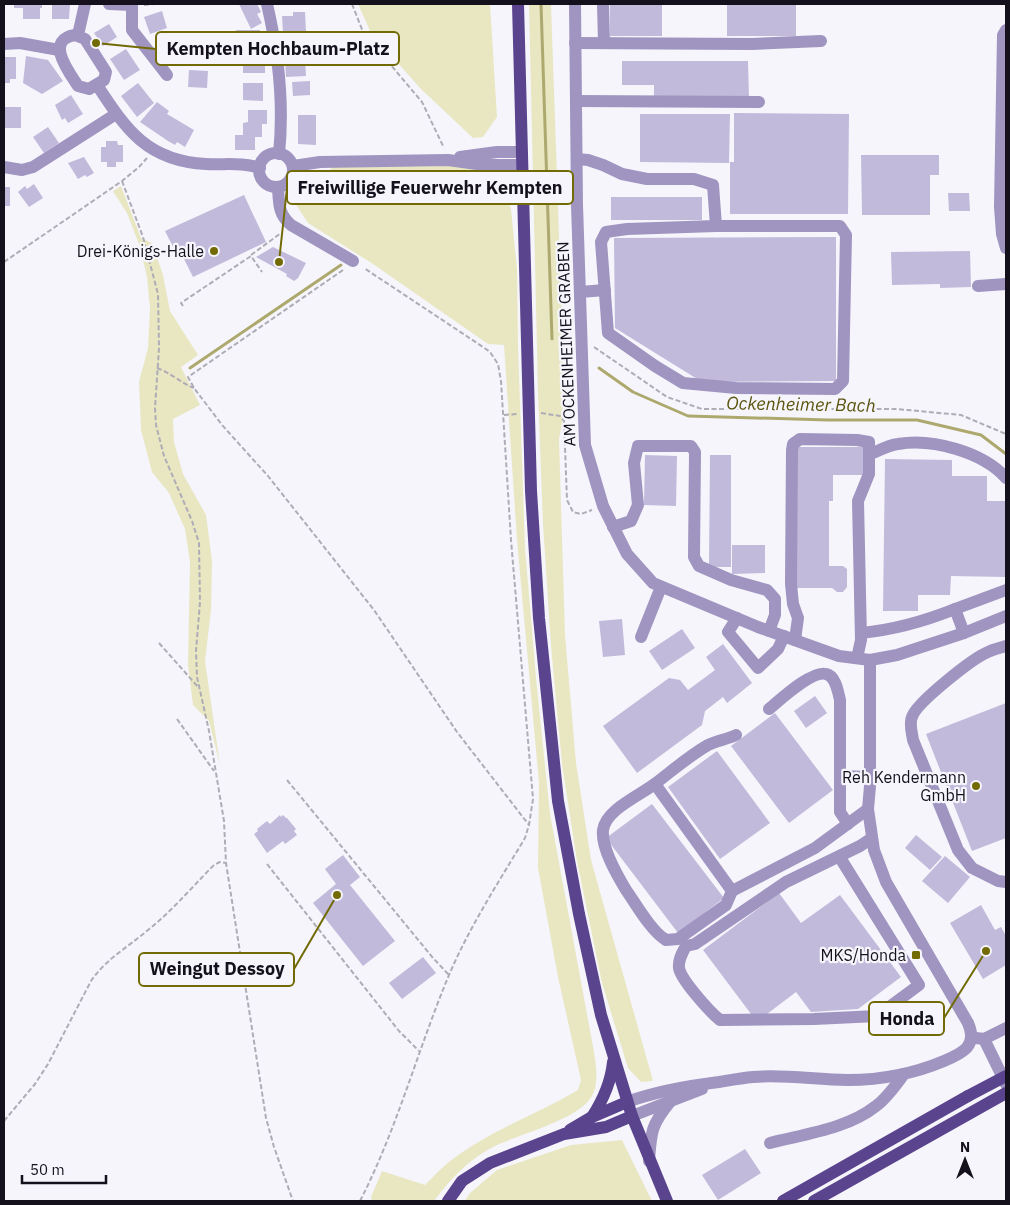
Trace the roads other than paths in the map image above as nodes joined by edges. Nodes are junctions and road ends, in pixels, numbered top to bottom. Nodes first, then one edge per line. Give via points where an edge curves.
1 (85, 4) edge
2 (109, 4) edge
3 (132, 4) edge
4 (267, 4) edge
5 (518, 4) edge
6 (575, 4) edge
7 (603, 4) edge
8 (1006, 30) edge
9 (78, 35) junction
10 (821, 41) dead end
11 (575, 43) junction
12 (604, 43) junction
13 (4, 44) edge
14 (59, 50) junction
15 (167, 75) dead end
16 (97, 86) junction
17 (576, 101) junction
18 (759, 102) dead end
19 (116, 114) junction
20 (279, 154) junction
21 (521, 159) junction
22 (576, 159) junction
23 (293, 166) junction
24 (4, 167) edge
25 (260, 168) junction
26 (278, 187) junction
27 (716, 226) junction
28 (1006, 248) edge
29 (354, 261) road end
30 (1006, 284) edge
31 (978, 286) dead end
32 (605, 290) junction
33 (580, 292) junction
34 (869, 455) junction
35 (1006, 478) edge
36 (613, 527) junction
37 (661, 587) junction
38 (1006, 590) edge
39 (955, 610) junction
40 (1006, 616) edge
41 (737, 618) junction
42 (769, 631) junction
43 (860, 633) junction
44 (964, 633) junction
45 (641, 637) dead end
46 (790, 638) junction
47 (1006, 646) edge
48 (828, 652) junction
49 (864, 659) junction
50 (826, 673) junction
51 (769, 709) dead end
52 (736, 735) dead end
53 (841, 776) junction
54 (870, 777) junction
55 (655, 784) junction
56 (868, 809) junction
57 (848, 824) junction
58 (872, 838) junction
59 (838, 856) junction
60 (1006, 882) edge
61 (732, 891) junction
62 (1006, 1028) edge
63 (977, 1038) junction
64 (613, 1057) junction
65 (904, 1074) junction
66 (1006, 1076) edge
67 (721, 1082) junction
68 (1006, 1084) edge
69 (1006, 1093) edge
70 (626, 1102) junction
71 (670, 1102) junction
72 (632, 1116) junction
73 (592, 1117) junction
74 (564, 1134) junction
75 (770, 1143) dead end
76 (649, 1161) junction
77 (448, 1201) edge
78 (667, 1201) edge
79 (783, 1201) edge
80 (814, 1201) edge

1 - 9 street
2 - 3 street
3 - 15 street via 132,30
4 - 20 street via 279,82
5 - 21 main road
6 - 11 street, AM OCKENHEIMER GRABEN
7 - 12 street
8 - 28 street via 1003,35 1000,208
9 - 14 street via 66,38
9 - 16 street via 85,39 106,72 104,80
10 - 12 street
11 - 12 street
11 - 17 street, AM OCKENHEIMER GRABEN
13 - 14 street
14 - 16 street via 78,86 86,89
16 - 19 street
17 - 18 street
17 - 22 street, AM OCKENHEIMER GRABEN
19 - 24 street via 33,167 22,170
19 - 25 street via 135,137 168,157 194,163 244,164
20 - 23 street via 288,158
20 - 25 street via 266,157
21 - 23 street via 484,164 448,160 320,162
21 - 64 main road via 531,491 546,699 569,862 592,977
22 - 27 street via 647,179 694,179 713,185
22 - 33 street, AM OCKENHEIMER GRABEN
23 - 26 street via 290,180
25 - 26 street via 264,182
26 - 29 street via 280,211 291,226
27 - 32 street via 606,232 601,242
27 - 32 street via 840,226 846,235 844,356 843,381 836,389 736,388 683,383 608,333
30 - 31 street
32 - 33 street
33 - 36 street, AM OCKENHEIMER GRABEN via 585,444 602,506
34 - 35 street via 896,444 917,442 962,451 997,468
34 - 43 street via 869,474 858,501
34 - 46 street via 869,442 857,440 800,439 793,444 791,584 798,618
36 - 37 street, AM OCKENHEIMER GRABEN via 626,554 653,583
36 - 42 street via 631,521 638,506 634,463 638,446 691,446 695,452 694,557 699,566 731,580 767,590 775,599 775,616
37 - 41 street, AM OCKENHEIMER GRABEN
37 - 45 street
38 - 39 street
39 - 43 street via 880,631
39 - 44 street
40 - 44 street, AM OCKENHEIMER GRABEN
41 - 42 street, AM OCKENHEIMER GRABEN
41 - 46 street via 728,632 758,668
42 - 46 street, AM OCKENHEIMER GRABEN
43 - 49 street
44 - 49 street, AM OCKENHEIMER GRABEN via 897,655
46 - 48 street, AM OCKENHEIMER GRABEN
47 - 60 street via 987,652 921,702 912,717 911,730 958,850 972,868
48 - 49 street, AM OCKENHEIMER GRABEN
48 - 50 street
49 - 54 street
50 - 51 street via 805,680
50 - 53 street via 836,684 840,700
52 - 55 street via 710,744
53 - 54 street
53 - 57 street via 840,812
54 - 56 street
55 - 61 street
55 - 61 street via 610,816 603,830 614,869 642,912 662,938 672,941 726,905
56 - 57 street
56 - 58 street
57 - 61 street via 815,848
58 - 59 street
58 - 63 street via 886,882
59 - 59 street via 786,882 695,944 686,946 679,958 679,969 720,1020 877,1016 919,985
62 - 63 street
63 - 65 street via 960,1054
63 - 68 street
64 - 70 main road
64 - 73 main road via 605,1094
65 - 67 street via 847,1080 774,1076
65 - 75 street via 879,1104 855,1119
66 - 79 main road, bridge
67 - 70 street via 673,1088
67 - 71 street
69 - 80 main road
70 - 72 main road
70 - 73 main road
71 - 72 street
71 - 76 street via 653,1125
72 - 74 main road via 606,1127
72 - 76 main road
73 - 74 main road
74 - 77 main road via 490,1162 462,1181
76 - 78 main road

